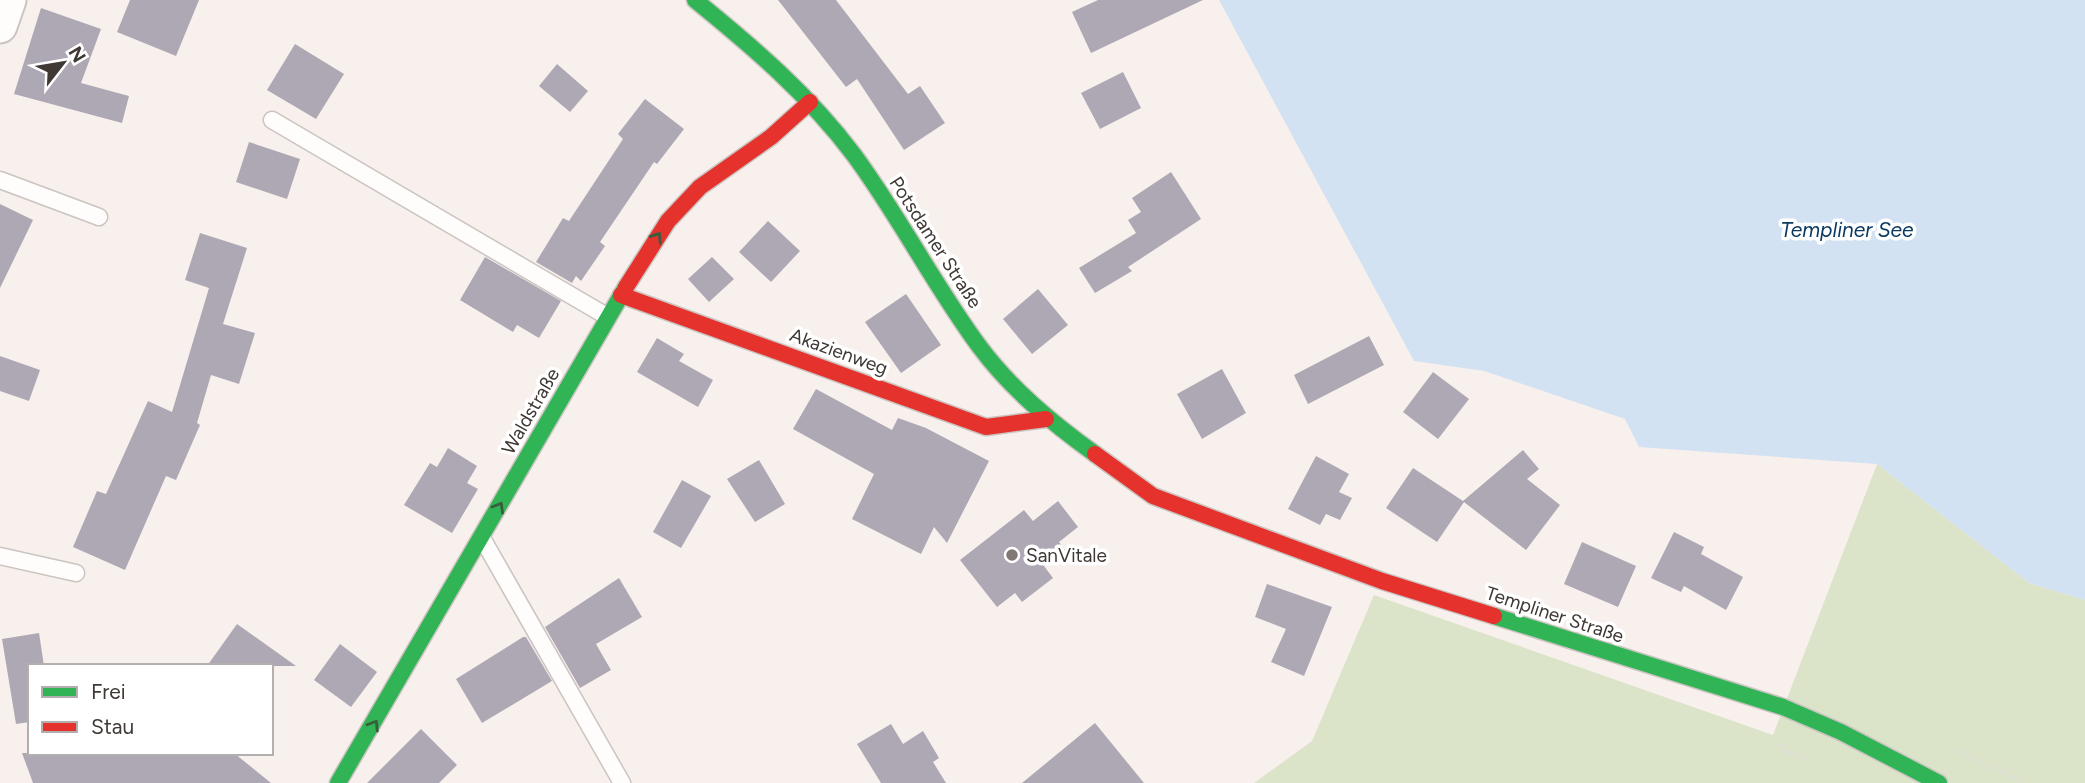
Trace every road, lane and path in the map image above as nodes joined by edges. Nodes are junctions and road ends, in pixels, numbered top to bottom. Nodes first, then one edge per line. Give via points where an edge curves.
1 (9, 0) edge
2 (695, 0) edge
3 (0, 26) edge
4 (810, 102) junction
5 (272, 120) dead end
6 (0, 180) edge
7 (99, 217) dead end
8 (621, 295) junction
9 (608, 317) junction
10 (1046, 419) junction
11 (1153, 496) joint
12 (482, 538) junction
13 (0, 556) edge
14 (76, 573) dead end
15 (338, 783) edge
16 (622, 783) edge
17 (1939, 783) edge

1 - 3 street
2 - 4 street, Potsdamer Straße via 762,54
8 -> 4 street, Waldstraße via 668,221 700,187 771,137
4 - 10 street, Potsdamer Straße via 854,155 980,347
5 - 9 lane
6 - 7 lane
8 - 9 street, Waldstraße
8 - 10 street, Akazienweg via 986,427
12 -> 9 street, Waldstraße
10 - 11 street, Potsdamer Straße
11 - 17 street, Templiner Straße via 1382,581 1783,707
15 -> 12 street, Waldstraße
12 - 16 lane
13 - 14 lane

